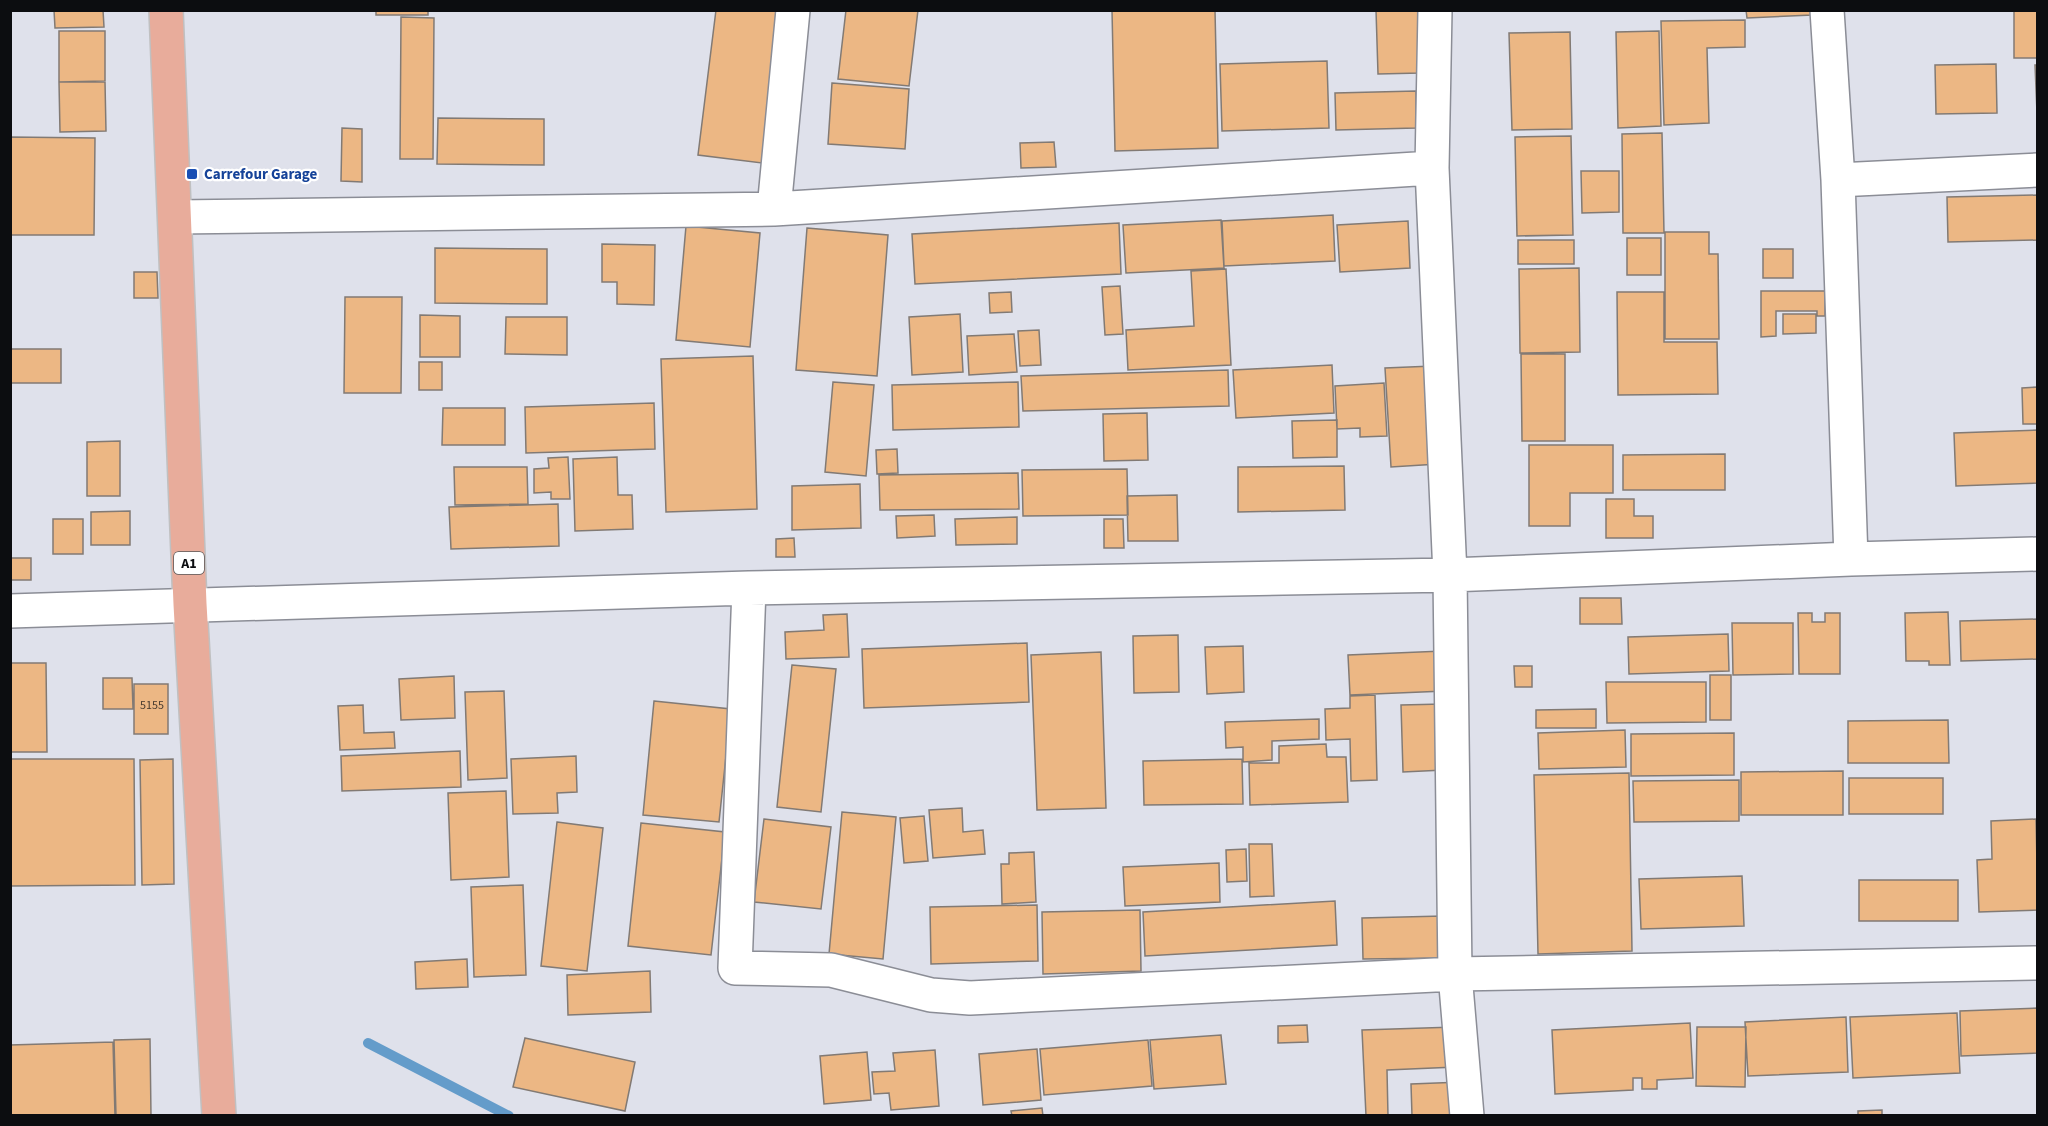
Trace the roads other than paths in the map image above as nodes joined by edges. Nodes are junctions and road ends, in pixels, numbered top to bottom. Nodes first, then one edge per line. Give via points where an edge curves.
1 (166, 10) edge
2 (793, 10) edge
3 (1435, 10) edge
4 (1827, 10) edge
5 (1432, 168) junction
6 (2037, 170) edge
7 (1838, 180) junction
8 (774, 208) junction
9 (176, 218) junction
10 (2037, 554) edge
11 (1851, 559) junction
12 (1450, 575) junction
13 (749, 588) junction
14 (190, 604) junction
15 (10, 611) edge
16 (2037, 963) edge
17 (1455, 974) junction
18 (219, 1116) edge
19 (1467, 1116) edge

1 - 9 main road, A1
2 - 8 street
3 - 5 street
4 - 7 street
5 - 8 street
5 - 12 street
6 - 7 street
7 - 11 street
8 - 9 street
9 - 14 main road, A1
10 - 11 street
11 - 12 street
12 - 13 street
12 - 17 street
13 - 14 street
13 - 17 street via 735,968 831,969 931,995 970,998
14 - 15 street
14 - 18 main road, A1
16 - 17 street
17 - 19 street

